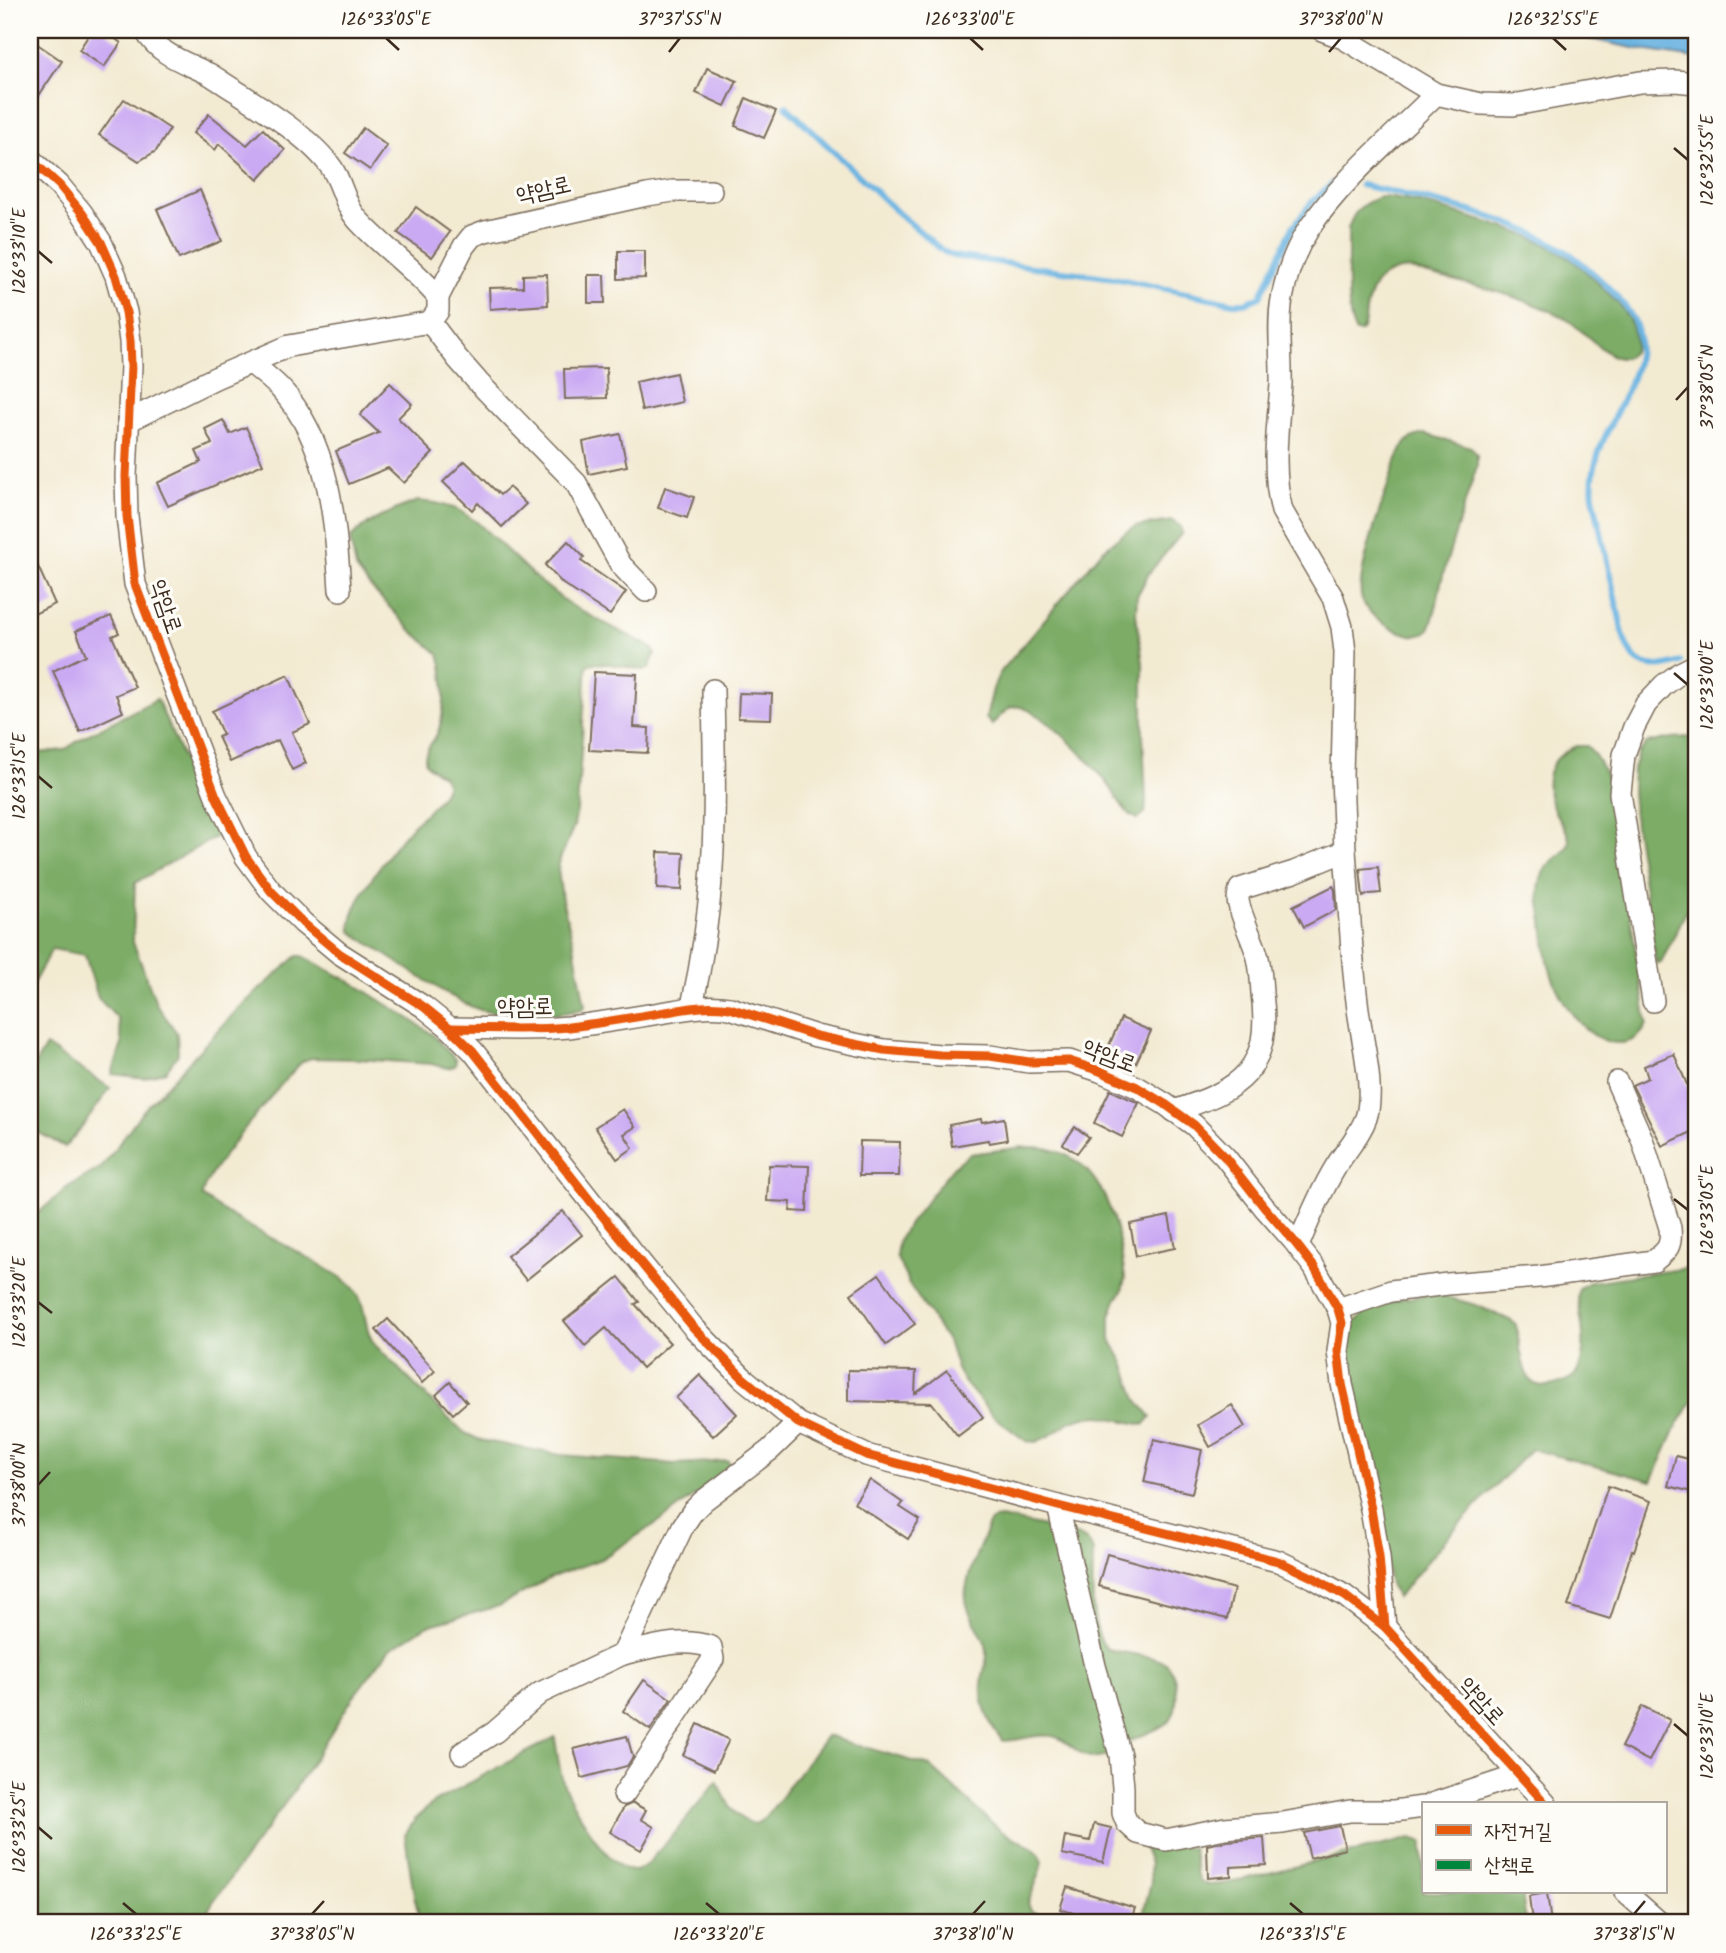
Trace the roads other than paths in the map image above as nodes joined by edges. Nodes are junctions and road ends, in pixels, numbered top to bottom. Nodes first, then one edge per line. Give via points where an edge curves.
1 (145, 30) edge
2 (1322, 30) edge
3 (1696, 83) edge
4 (1436, 94) junction
5 (30, 159) edge
6 (711, 191) dead end
7 (438, 296) junction
8 (430, 322) junction
9 (251, 363) junction
10 (128, 421) junction
11 (340, 590) dead end
12 (646, 591) dead end
13 (1696, 666) edge
14 (713, 690) dead end
15 (1345, 851) junction
16 (1653, 1001) dead end
17 (692, 1006) junction
18 (450, 1028) junction
19 (1617, 1082) dead end
20 (1174, 1111) junction
21 (1298, 1246) junction
22 (1338, 1308) junction
23 (799, 1423) junction
24 (1058, 1506) junction
25 (1385, 1627) junction
26 (623, 1654) junction
27 (462, 1753) dead end
28 (1520, 1775) junction
29 (624, 1794) dead end
30 (1438, 1802) edge
31 (1544, 1802) edge
32 (1422, 1807) edge
33 (1627, 1894) edge
34 (1660, 1923) edge

1 - 7 street via 152,43 168,55 244,96 317,151 330,164 355,216
2 - 4 street
3 - 4 street via 1640,82 1513,105 1481,104
4 - 15 street via 1332,199 1307,231 1281,301 1278,496 1282,511 1333,598 1342,626
5 - 10 street, 약암로 via 82,213 116,276 130,341
6 - 7 street, 약암로 via 647,194 472,236
7 - 8 street, 약암로 via 438,311
8 - 9 street via 289,346
8 - 12 street via 478,382 576,483 621,565
9 - 10 street
9 - 11 street via 279,387 310,431 330,498
10 - 18 street, 약암로 via 127,516 135,584 211,783 246,858 303,923
13 - 16 street via 1664,685 1646,704 1625,755 1620,793
14 - 17 street via 712,868 706,934
15 - 20 street via 1240,890 1238,901 1258,954 1263,1042 1256,1063 1233,1085
15 - 21 street via 1367,1068 1367,1116 1321,1193
17 - 18 street, 약암로 via 567,1027
17 - 20 street, 약암로 via 730,1008 816,1036 884,1050 1069,1061 1137,1087
18 - 23 street, 약암로 via 474,1051 694,1327 743,1378
19 - 22 street via 1642,1139 1670,1228 1671,1241 1663,1254 1654,1261 1552,1276 1391,1292
20 - 21 street, 약암로 via 1225,1157
21 - 22 street, 약암로
22 - 25 street, 약암로 via 1342,1384 1371,1509
23 - 24 street, 약암로 via 866,1455
23 - 26 street via 693,1511
24 - 25 street, 약암로 via 1278,1561 1345,1596
24 - 32 street via 1120,1755 1123,1813 1138,1833 1166,1840 1350,1811
25 - 28 street, 약암로
26 - 27 street via 540,1693
26 - 29 street via 698,1642 711,1647 713,1659
28 - 30 street
28 - 31 street, 약암로
33 - 34 street

